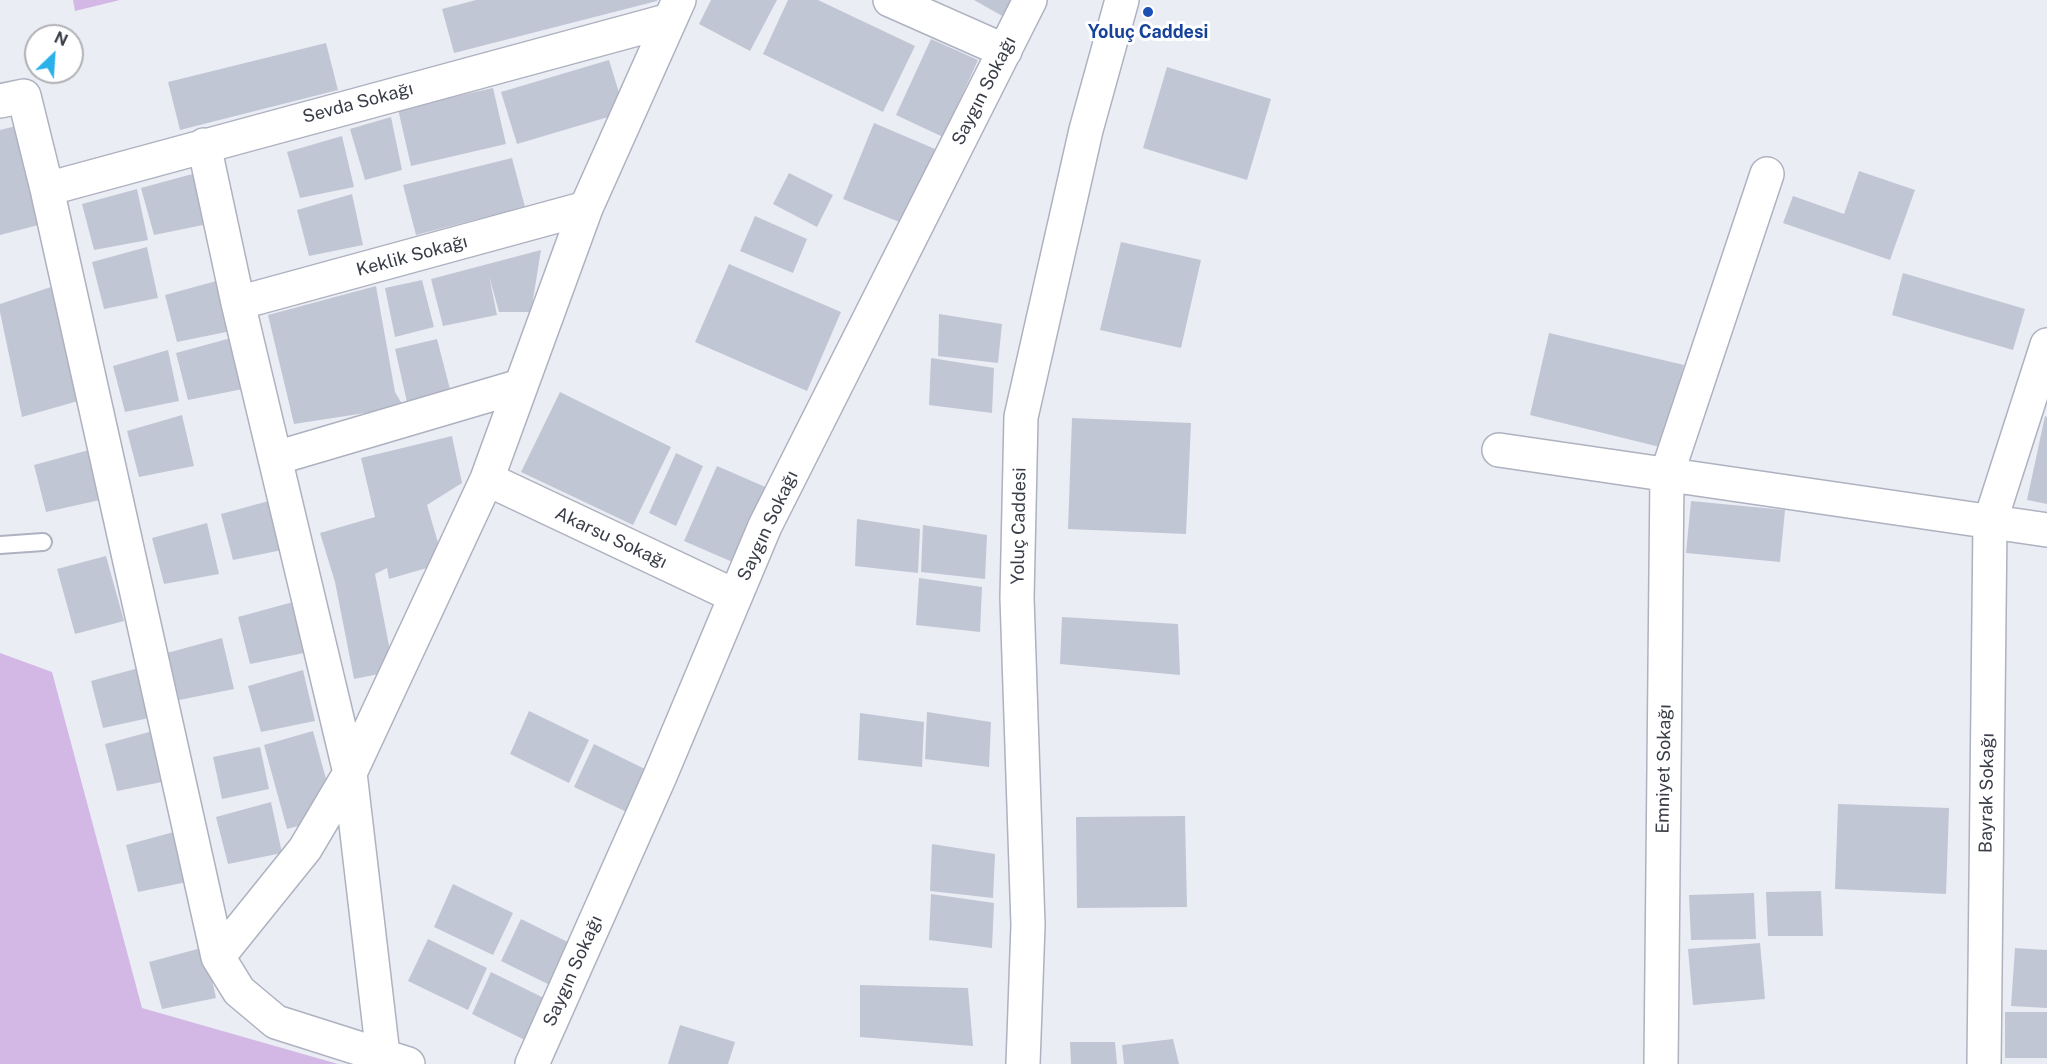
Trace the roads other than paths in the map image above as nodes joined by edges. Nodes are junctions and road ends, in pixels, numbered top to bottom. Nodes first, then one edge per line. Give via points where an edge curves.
1 (890, 0) edge
2 (1030, 0) edge
3 (1122, 0) edge
4 (675, 10) edge
5 (1005, 51) junction
6 (0, 101) edge
7 (204, 145) junction
8 (1767, 174) dead end
9 (47, 189) junction
10 (586, 208) junction
11 (238, 303) junction
12 (2047, 345) edge
13 (520, 386) junction
14 (1499, 450) dead end
15 (276, 458) junction
16 (1667, 474) junction
17 (487, 479) junction
18 (1990, 522) junction
19 (2047, 530) edge
20 (43, 542) dead end
21 (0, 545) edge
22 (735, 596) junction
23 (350, 773) junction
24 (218, 957) junction
25 (395, 1060) edge
26 (532, 1064) edge
27 (1023, 1064) edge
28 (1661, 1064) edge
29 (1984, 1064) edge

1 - 5 street
2 - 5 street, Saygın Sokağı
3 - 27 street, Yoluç Caddesi via 1086,130 1021,417 1017,598 1028,926
4 - 7 street, Sevda Sokağı
4 - 10 street
5 - 22 street, Saygın Sokağı via 765,526
6 - 9 street via 24,96
7 - 9 street, Sevda Sokağı
7 - 11 street
8 - 16 street, Emniyet Sokağı
9 - 24 street
10 - 11 street, Keklik Sokağı
10 - 13 street
11 - 15 street
12 - 18 street, Bayrak Sokağı
13 - 15 street
13 - 17 street
14 - 16 street
15 - 23 street
16 - 18 street
16 - 28 street, Emniyet Sokağı
17 - 22 street, Akarsu Sokağı
17 - 23 street
18 - 19 street
18 - 29 street, Bayrak Sokağı
20 - 21 lane
22 - 26 street, Saygın Sokağı
23 - 24 street via 305,849
23 - 25 street
24 - 25 street via 239,990 276,1022

